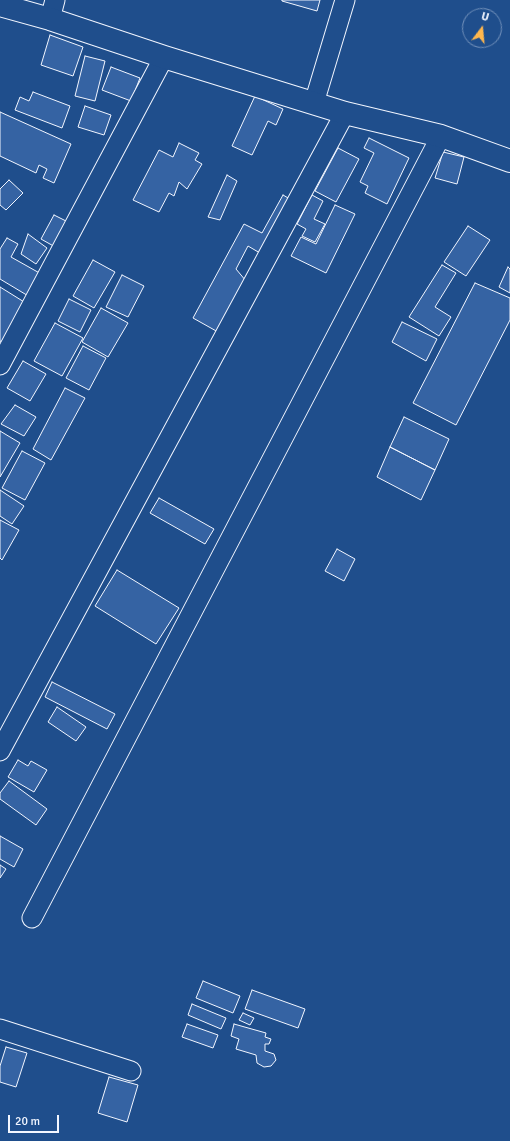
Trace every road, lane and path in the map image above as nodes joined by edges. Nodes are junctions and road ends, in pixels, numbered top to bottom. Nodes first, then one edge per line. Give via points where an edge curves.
1 (345, 0) edge
2 (0, 5) edge
3 (52, 9) edge
4 (164, 57) junction
5 (314, 103) junction
6 (345, 113) junction
7 (441, 136) junction
8 (510, 161) edge
9 (0, 365) edge
10 (0, 751) edge
11 (32, 918) dead end
12 (0, 1029) edge
13 (132, 1070) dead end

1 - 5 street
2 - 3 main road
3 - 4 main road
4 - 5 main road
4 - 9 street
5 - 6 main road
6 - 7 main road
6 - 10 street
7 - 8 main road
7 - 11 street
12 - 13 street

